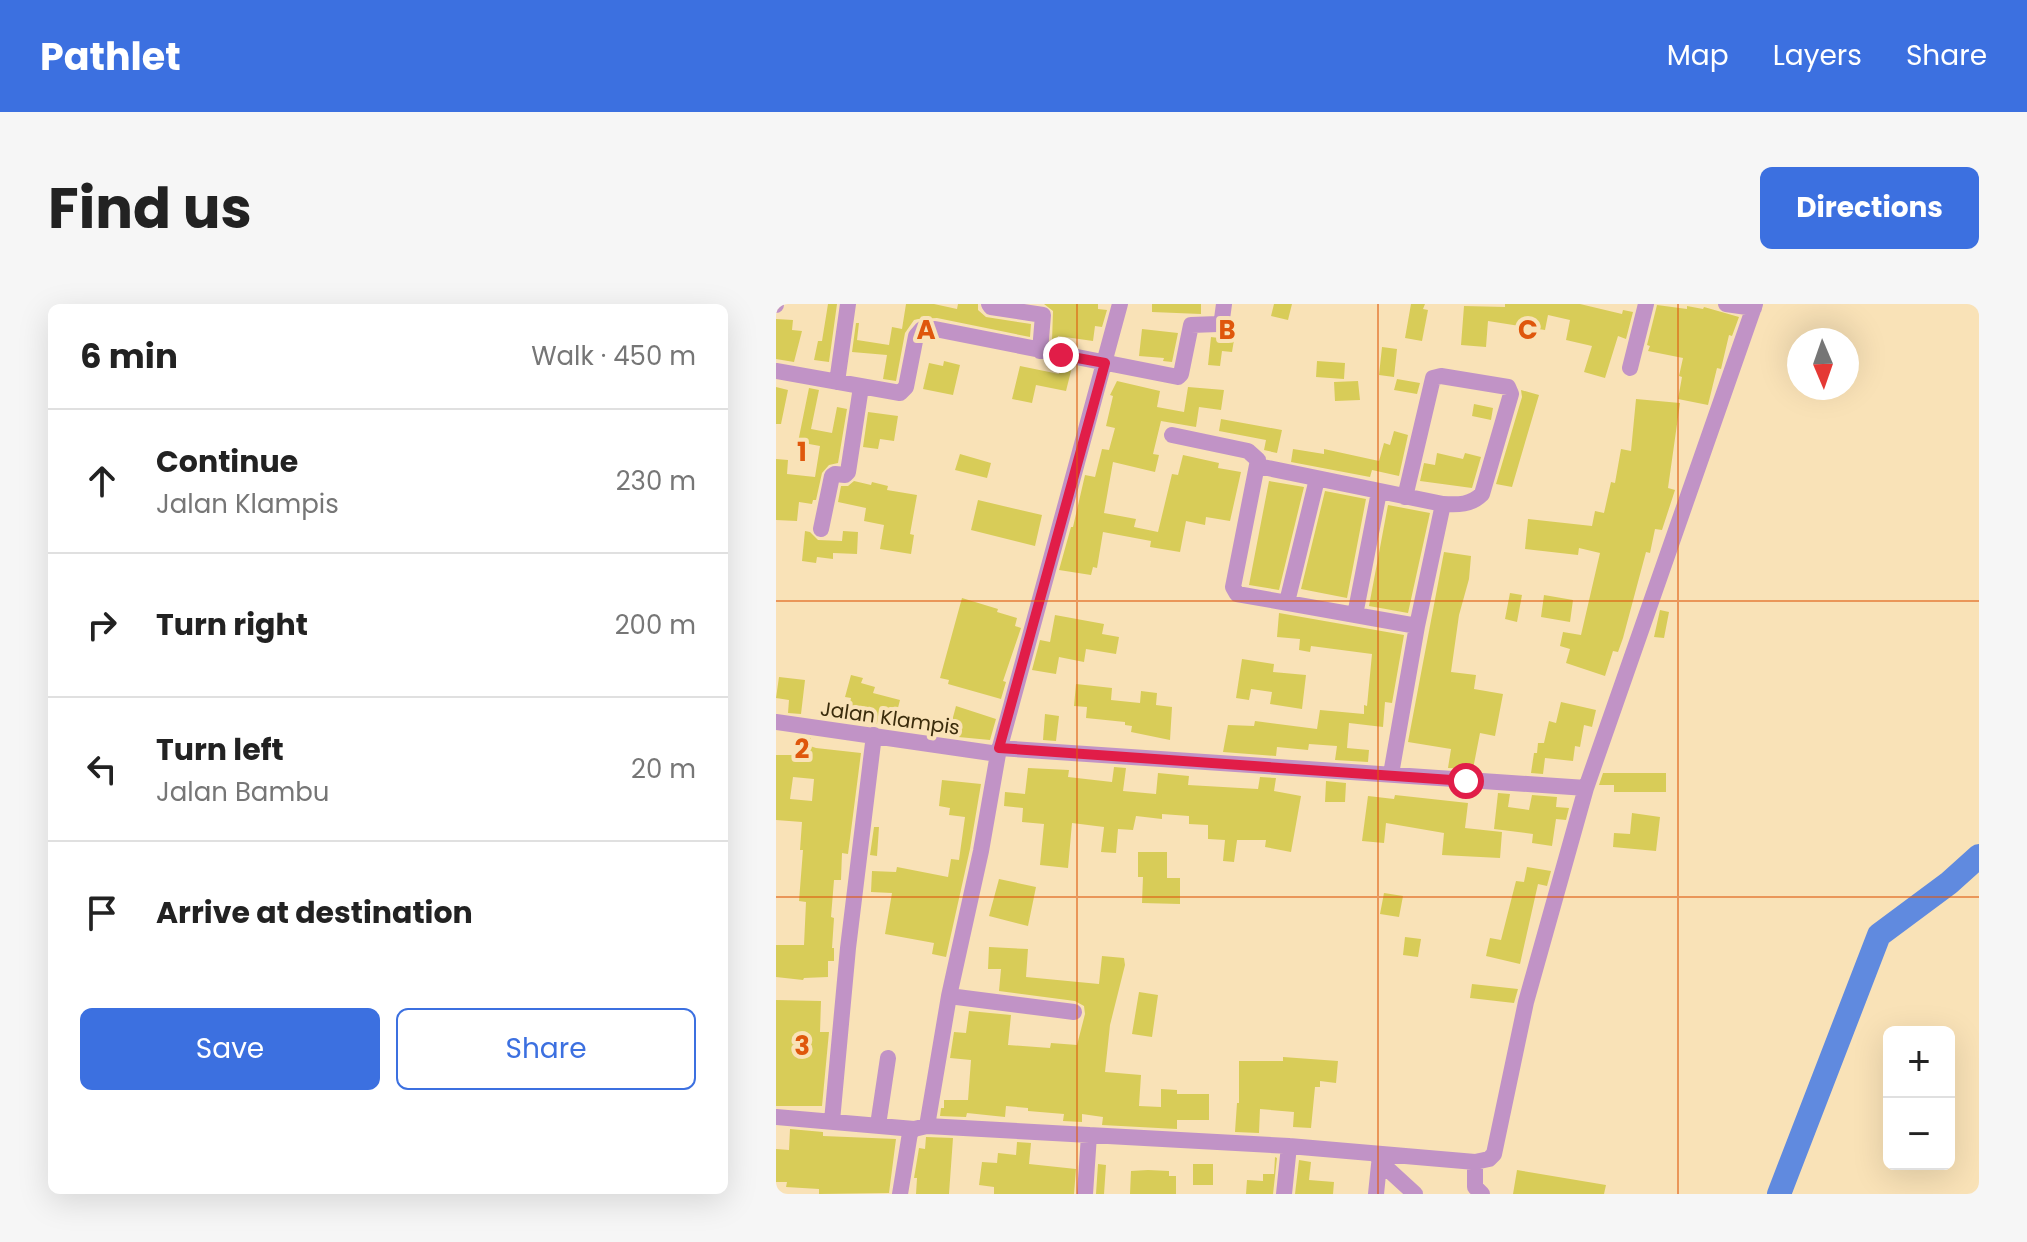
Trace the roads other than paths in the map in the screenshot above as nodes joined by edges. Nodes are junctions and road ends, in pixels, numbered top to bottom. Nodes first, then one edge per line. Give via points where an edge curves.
1 (848, 304) edge
2 (989, 304) edge
3 (1120, 304) edge
4 (1224, 304) edge
5 (1646, 304) edge
6 (1726, 304) edge
7 (1755, 306) edge
8 (1040, 351) junction
9 (1105, 363) junction
10 (1630, 368) dead end
11 (776, 371) edge
12 (837, 382) junction
13 (861, 387) junction
14 (1172, 435) dead end
15 (1258, 466) junction
16 (1317, 479) junction
17 (1379, 492) junction
18 (1405, 497) junction
19 (1443, 504) junction
20 (821, 529) dead end
21 (1287, 602) junction
22 (1355, 615) junction
23 (1417, 626) junction
24 (776, 722) edge
25 (874, 735) junction
26 (998, 751) junction
27 (1391, 774) junction
28 (1586, 788) junction
29 (949, 996) junction
30 (1074, 1012) dead end
31 (888, 1058) dead end
32 (776, 1117) edge
33 (832, 1121) junction
34 (878, 1125) junction
35 (920, 1127) junction
36 (1089, 1135) junction
37 (1289, 1146) junction
38 (1380, 1157) junction
39 (1475, 1162) junction
40 (900, 1194) edge
41 (1085, 1194) edge
42 (1284, 1194) edge
43 (1376, 1194) edge
44 (1415, 1194) edge
45 (1482, 1194) edge

1 - 12 street
2 - 8 street via 1043,315
3 - 9 street
4 - 9 street via 1218,324 1191,325 1180,377
5 - 10 street
6 - 7 street
7 - 28 street
8 - 9 street
8 - 13 street via 922,329 904,391
9 - 26 street
11 - 12 street
12 - 13 street
13 - 20 street via 848,472 832,476
14 - 15 street via 1248,451
15 - 16 street
15 - 21 street via 1234,592
16 - 17 street
16 - 21 street
17 - 18 street
17 - 22 street
18 - 19 street
18 - 19 street via 1433,378 1505,385 1511,394 1482,494 1459,505
19 - 23 street
21 - 22 street
22 - 23 street
23 - 27 street
24 - 25 street, Jalan Klampis
25 - 26 street, Jalan Klampis
25 - 33 street
26 - 27 street, Jalan Klampis
26 - 29 street
27 - 28 street, Jalan Klampis
28 - 39 street via 1526,1002 1494,1154
29 - 30 street
29 - 35 street
31 - 34 street
32 - 33 street
33 - 34 street
34 - 35 street
35 - 36 street
35 - 40 street via 910,1133
36 - 37 street
36 - 41 street
37 - 38 street
37 - 42 street
38 - 39 street
38 - 43 street
38 - 44 street
39 - 45 street via 1475,1187

